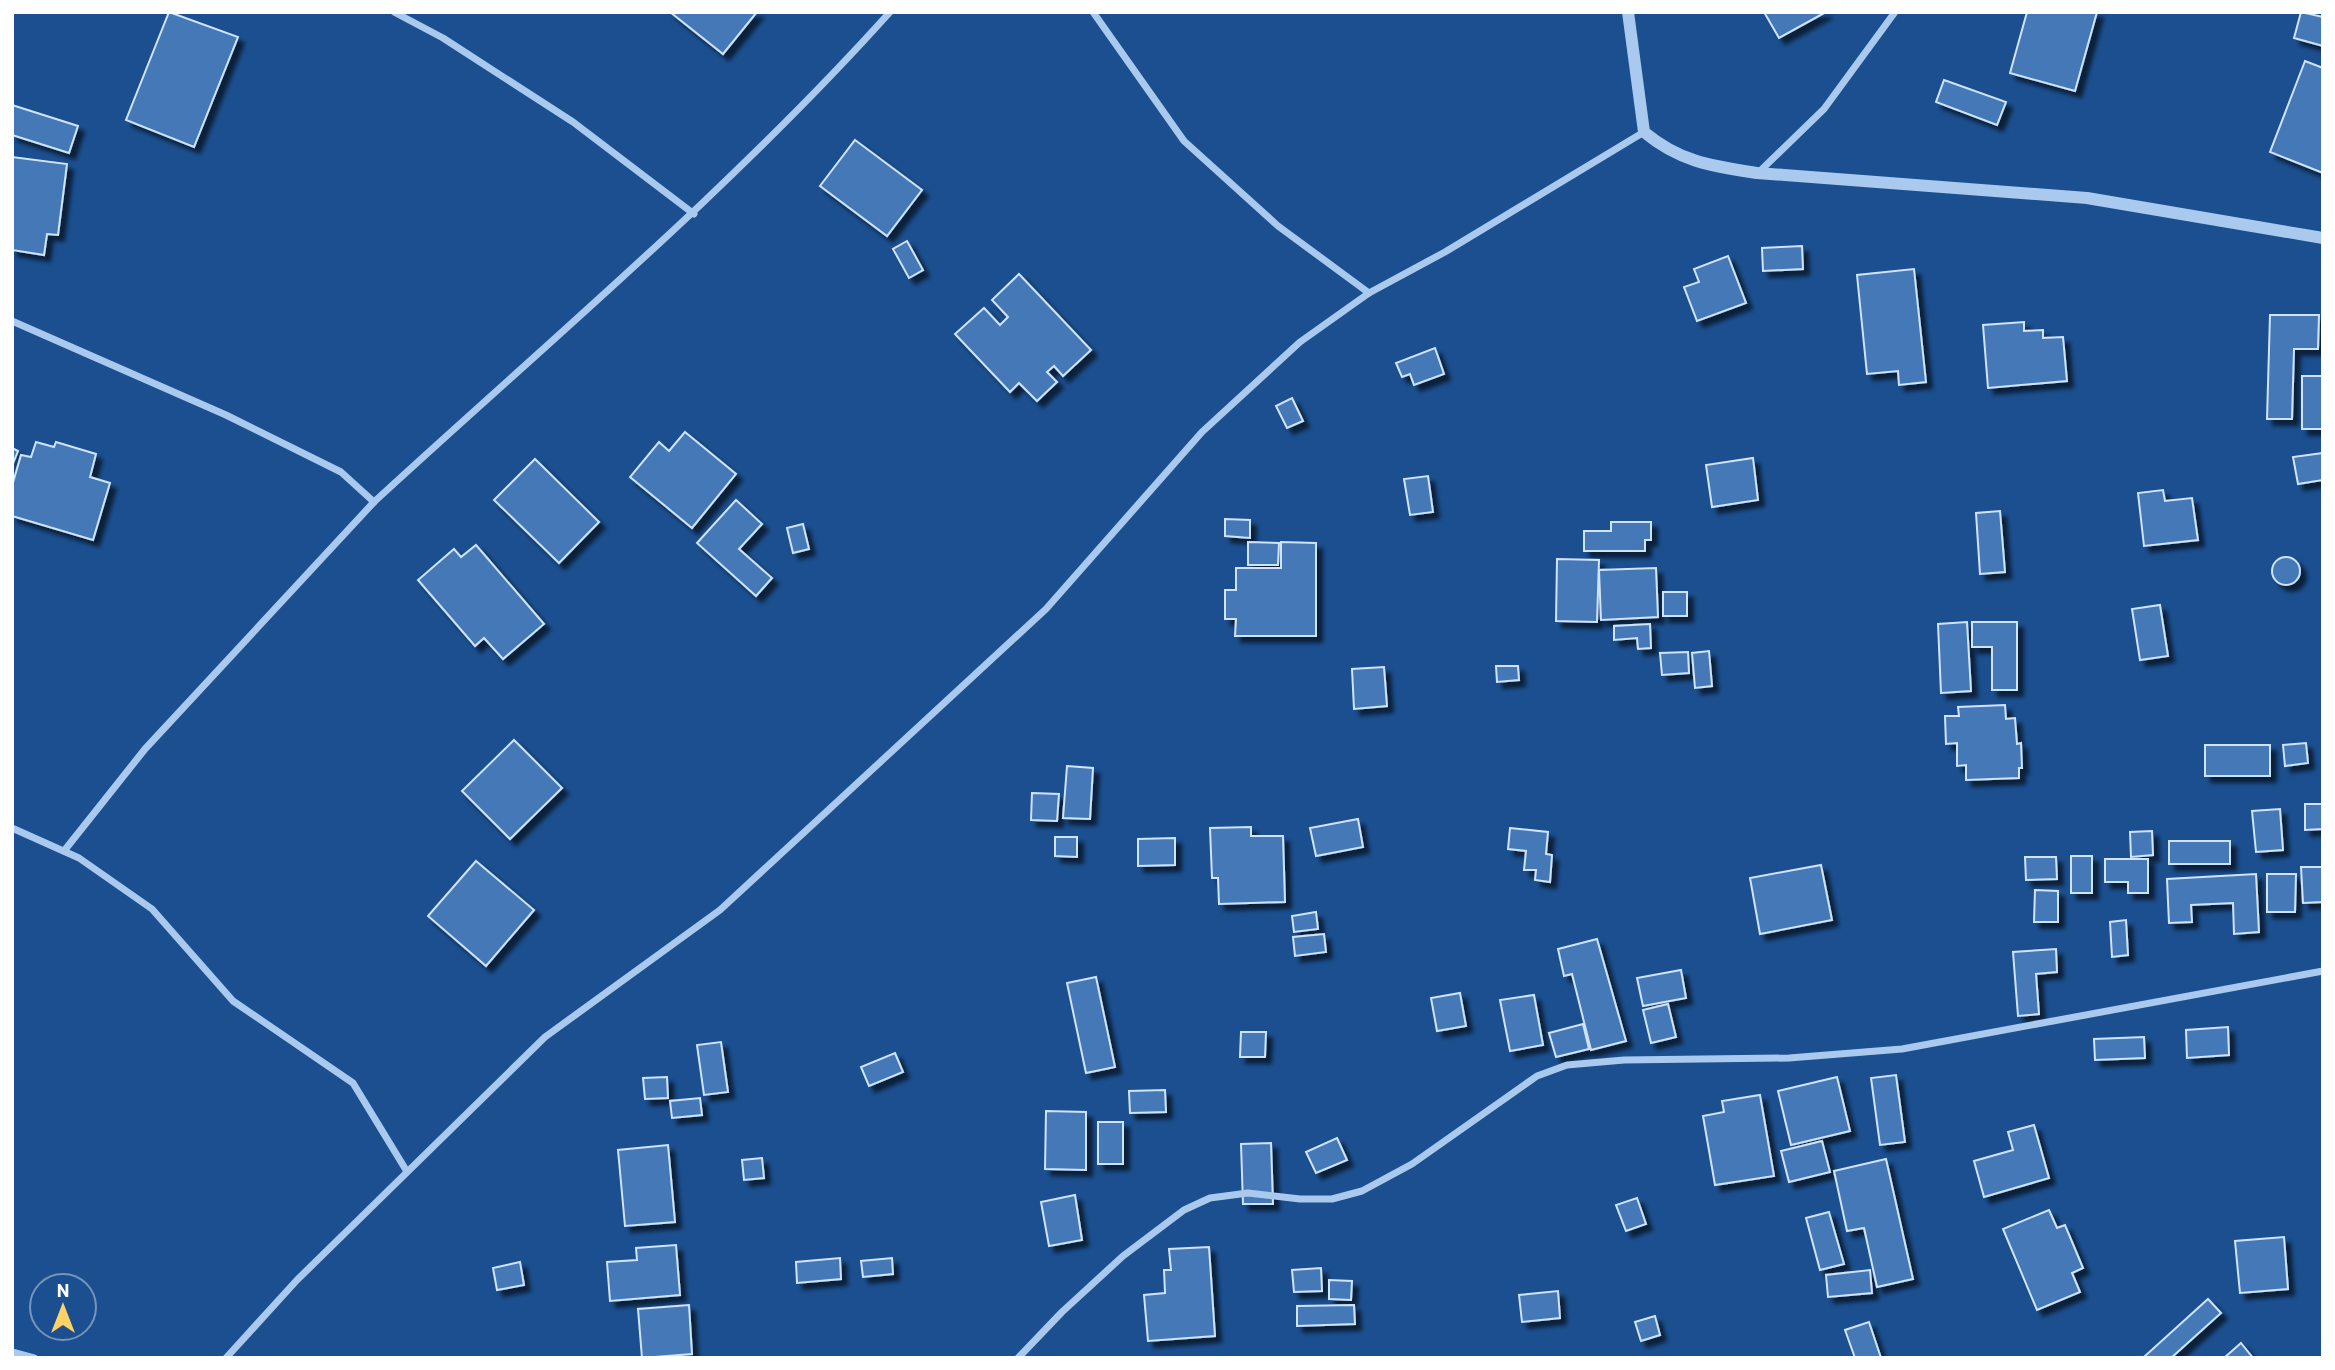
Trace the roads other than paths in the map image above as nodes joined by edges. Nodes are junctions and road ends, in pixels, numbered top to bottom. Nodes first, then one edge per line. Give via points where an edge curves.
1 (394, 12) edge
2 (1093, 12) edge
3 (1628, 12) edge
4 (1895, 12) edge
5 (888, 13) edge
6 (1644, 132) junction
7 (1757, 173) junction
8 (694, 214) junction
9 (2323, 238) edge
10 (1369, 293) junction
11 (12, 321) edge
12 (374, 502) junction
13 (12, 828) edge
14 (64, 851) junction
15 (2323, 971) edge
16 (406, 1170) junction
17 (12, 1352) edge
18 (34, 1358) edge
19 (226, 1358) edge
20 (1018, 1358) edge

1 - 8 street via 443,38 573,122
2 - 10 street via 1184,141 1278,226
3 - 6 street
4 - 7 street via 1824,109
5 - 8 street
6 - 7 street via 1666,151 1710,166
6 - 10 street
7 - 9 street via 2087,198
8 - 12 street
10 - 16 street via 1300,342 1202,432 1046,609 780,858 720,911 545,1037
11 - 12 street via 341,472
12 - 14 street via 145,749
13 - 14 street
14 - 16 street via 152,909 233,1001 353,1083
15 - 20 street via 1902,1049 1789,1058 1567,1065 1537,1076 1412,1164 1362,1191 1332,1199 1248,1193 1210,1198 1184,1210 1123,1256
16 - 19 street
17 - 18 street

